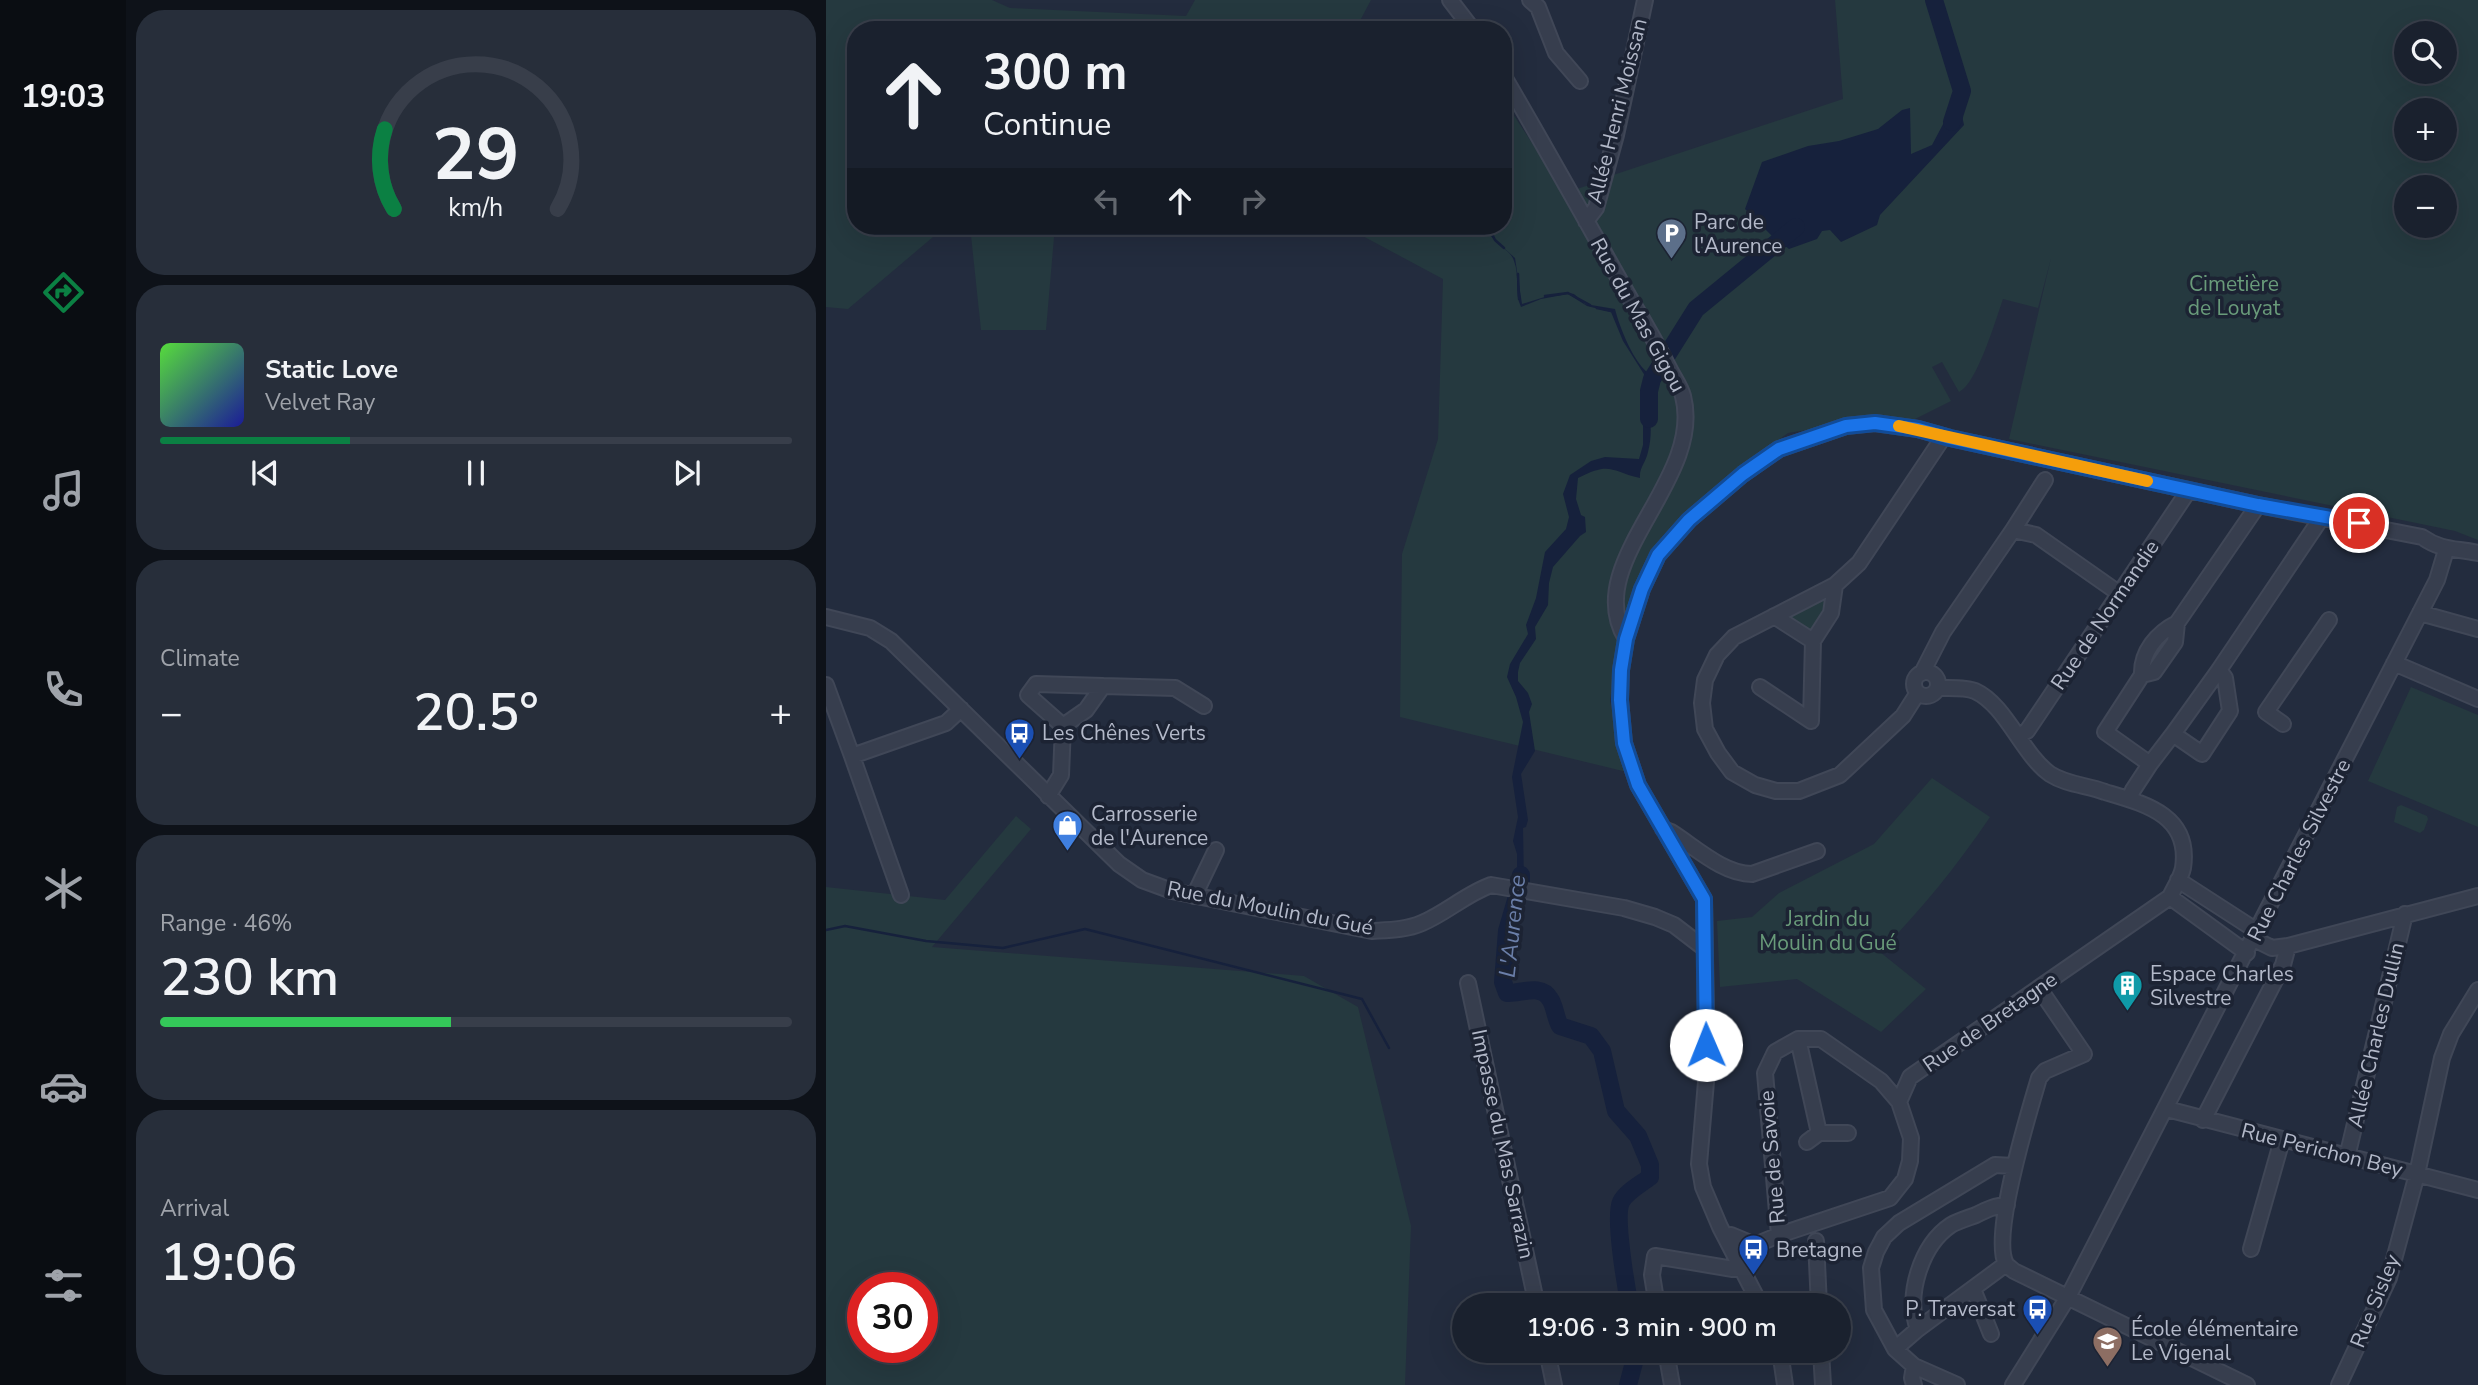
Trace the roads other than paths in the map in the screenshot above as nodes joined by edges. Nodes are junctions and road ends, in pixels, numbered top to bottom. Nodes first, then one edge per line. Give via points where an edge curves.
1 (1450, 0) edge
2 (1645, 0) edge
3 (1538, 2) edge
4 (1466, 21) edge
5 (1580, 81) dead end
6 (1512, 91) edge
7 (1586, 221) junction
8 (1944, 436) junction
9 (2045, 480) dead end
10 (2189, 490) junction
11 (2258, 505) junction
12 (2322, 517) junction
13 (2013, 530) junction
14 (2446, 550) junction
15 (2478, 553) edge
16 (1622, 564) junction
17 (1835, 585) junction
18 (1618, 588) junction
19 (2120, 594) junction
20 (1640, 595) junction
21 (2420, 613) junction
22 (1774, 616) junction
23 (826, 617) edge
24 (2329, 620) dead end
25 (2478, 629) edge
26 (1626, 639) junction
27 (1813, 642) junction
28 (2394, 663) junction
29 (2219, 670) junction
30 (1922, 673) junction
31 (826, 685) edge
32 (1103, 686) junction
33 (1760, 687) dead end
34 (1938, 688) junction
35 (1917, 694) junction
36 (2478, 699) edge
37 (1205, 706) dead end
38 (961, 709) junction
39 (2283, 724) dead end
40 (1063, 726) junction
41 (2173, 734) junction
42 (2018, 736) junction
43 (852, 756) junction
44 (2150, 764) junction
45 (1048, 796) junction
46 (2129, 799) junction
47 (1663, 830) junction
48 (1216, 850) dead end
49 (1817, 851) dead end
50 (2178, 880) junction
51 (901, 895) dead end
52 (1194, 896) junction
53 (2478, 896) edge
54 (2170, 897) junction
55 (2405, 914) junction
56 (2256, 935) junction
57 (2288, 946) junction
58 (1704, 948) junction
59 (2246, 953) junction
60 (1468, 983) dead end
61 (2039, 988) junction
62 (2478, 990) edge
63 (1798, 1039) junction
64 (1910, 1077) junction
65 (1881, 1081) junction
66 (1899, 1102) junction
67 (2167, 1109) junction
68 (2203, 1121) junction
69 (1848, 1133) dead end
70 (2282, 1140) junction
71 (2347, 1157) junction
72 (2013, 1167) junction
73 (2417, 1174) junction
74 (2478, 1190) edge
75 (2007, 1205) junction
76 (1779, 1235) junction
77 (1727, 1237) junction
78 (1816, 1241) dead end
79 (1755, 1245) junction
80 (2251, 1248) dead end
81 (1740, 1264) junction
82 (2006, 1264) junction
83 (1973, 1289) junction
84 (1534, 1293) edge
85 (1655, 1293) edge
86 (1754, 1293) edge
87 (1818, 1293) edge
88 (2068, 1297) junction
89 (1918, 1329) junction
90 (1991, 1334) dead end
91 (1895, 1349) junction
92 (1549, 1363) edge
93 (1668, 1363) edge
94 (1782, 1363) edge
95 (1822, 1363) edge
96 (1914, 1366) junction
97 (1554, 1385) edge
98 (1672, 1385) edge
99 (1785, 1385) edge
100 (1823, 1385) edge
101 (1914, 1385) edge
102 (1957, 1385) edge
103 (2013, 1385) edge
104 (2247, 1385) edge
105 (2339, 1385) edge

1 - 4 street
2 - 7 street, Allée Henri Moissan via 1616,135 1596,208
3 - 5 street via 1556,53
6 - 7 street, Rue du Mas Gigou
7 - 16 street, Rue du Mas Gigou via 1683,395 1685,430 1678,460
8 - 10 street
8 - 17 street via 1859,563
8 - 20 street via 1875,423 1846,426 1779,449 1689,520 1658,555
9 - 13 street
10 - 11 street
10 - 19 street, Rue de Normandie
11 - 12 street
11 - 44 street via 2177,622 2161,631 2141,661 2142,676 2105,732
12 - 14 street via 2422,537
12 - 29 street
13 - 19 street via 2036,535
13 - 30 street via 1943,632
14 - 15 street
14 - 21 street, Rue Charles Silvestre via 2443,567
16 - 18 street, Rue du Mas Gigou
16 - 20 street
17 - 22 street
17 - 27 street via 1831,613
18 - 20 street via 1621,593
18 - 26 street, Rue du Mas Gigou via 1617,624
19 - 42 street, Rue de Normandie via 2027,731
20 - 26 street
21 - 25 street
21 - 28 street, Rue Charles Silvestre
22 - 27 street
22 - 35 street via 1734,637 1717,655 1705,680 1702,703 1705,729 1718,753 1732,772 1755,785 1799,791 1840,775 1902,716
23 - 38 street, Rue du Moulin du Gué via 863,625 891,641
24 - 39 street via 2266,712
26 - 47 street via 1620,700 1624,743 1638,785
27 - 33 street via 1811,721
28 - 36 street
28 - 56 street, Rue Charles Silvestre
29 - 41 street
29 - 41 street via 2225,678 2230,710 2202,754
30 - 34 street via 1934,675
30 - 35 street via 1914,679
31 - 43 street
32 - 37 street via 1175,688
32 - 40 street via 1086,710
32 - 40 street via 1036,684 1028,695
34 - 35 street via 1933,695
34 - 42 street via 1975,691
38 - 43 street via 946,723
38 - 45 street, Rue du Moulin du Gué
40 - 45 street via 1061,775
41 - 44 street
42 - 46 street via 2050,774
43 - 51 street
44 - 46 street
45 - 52 street, Rue du Moulin du Gué via 1142,880
46 - 50 street via 2162,813 2177,830 2183,844
47 - 49 street via 1742,874
47 - 58 street via 1704,899
48 - 52 street
50 - 54 street
50 - 56 street
52 - 58 street, Rue du Moulin du Gué via 1371,931 1421,923 1491,885 1655,917
53 - 55 street
54 - 59 street
54 - 61 street, Rue de Bretagne
55 - 57 street
55 - 71 street, Allée Charles Dullin
56 - 57 street via 2272,948
56 - 59 street, Rue Charles Silvestre
57 - 68 street via 2283,965
58 - 77 street via 1707,1070 1699,1164 1703,1187
59 - 67 street, Rue Charles Silvestre
60 - 84 street, Impasse du Mas Sarrazin
61 - 64 street, Rue de Bretagne
61 - 72 street via 2084,1054 2039,1078
62 - 73 street, Rue Sisley via 2442,1058
63 - 65 street via 1821,1039
63 - 69 street via 1813,1138
63 - 76 street, Rue de Savoie via 1776,1052 1765,1073
64 - 65 street
64 - 66 street, Rue de Bretagne
65 - 66 street
66 - 76 street via 1911,1139 1910,1161 1905,1180 1890,1198
67 - 68 street, Rue Perichon Bey
67 - 88 street, Rue Charles Silvestre
68 - 70 street, Rue Perichon Bey
70 - 71 street, Rue Perichon Bey
70 - 80 street
71 - 73 street, Rue Perichon Bey
72 - 75 street
72 - 91 street via 1995,1165 1899,1223 1884,1237 1871,1268 1874,1310
73 - 74 street, Rue Perichon Bey
73 - 105 street, Rue Sisley via 2389,1278
75 - 82 street via 2002,1244
75 - 89 street via 1950,1226 1928,1249 1916,1274 1914,1318
76 - 79 street, Rue de Savoie
77 - 79 street, Rue de Savoie
77 - 81 street
78 - 87 street
79 - 81 street, Rue de Savoie
81 - 85 street via 1733,1269 1655,1256
81 - 86 street
82 - 83 street
82 - 88 street
83 - 89 street
83 - 90 street
88 - 103 street, Rue Charles Silvestre
88 - 104 street
89 - 91 street
91 - 96 street
92 - 97 street
93 - 98 street
94 - 99 street
95 - 100 street
96 - 101 street
96 - 102 street

